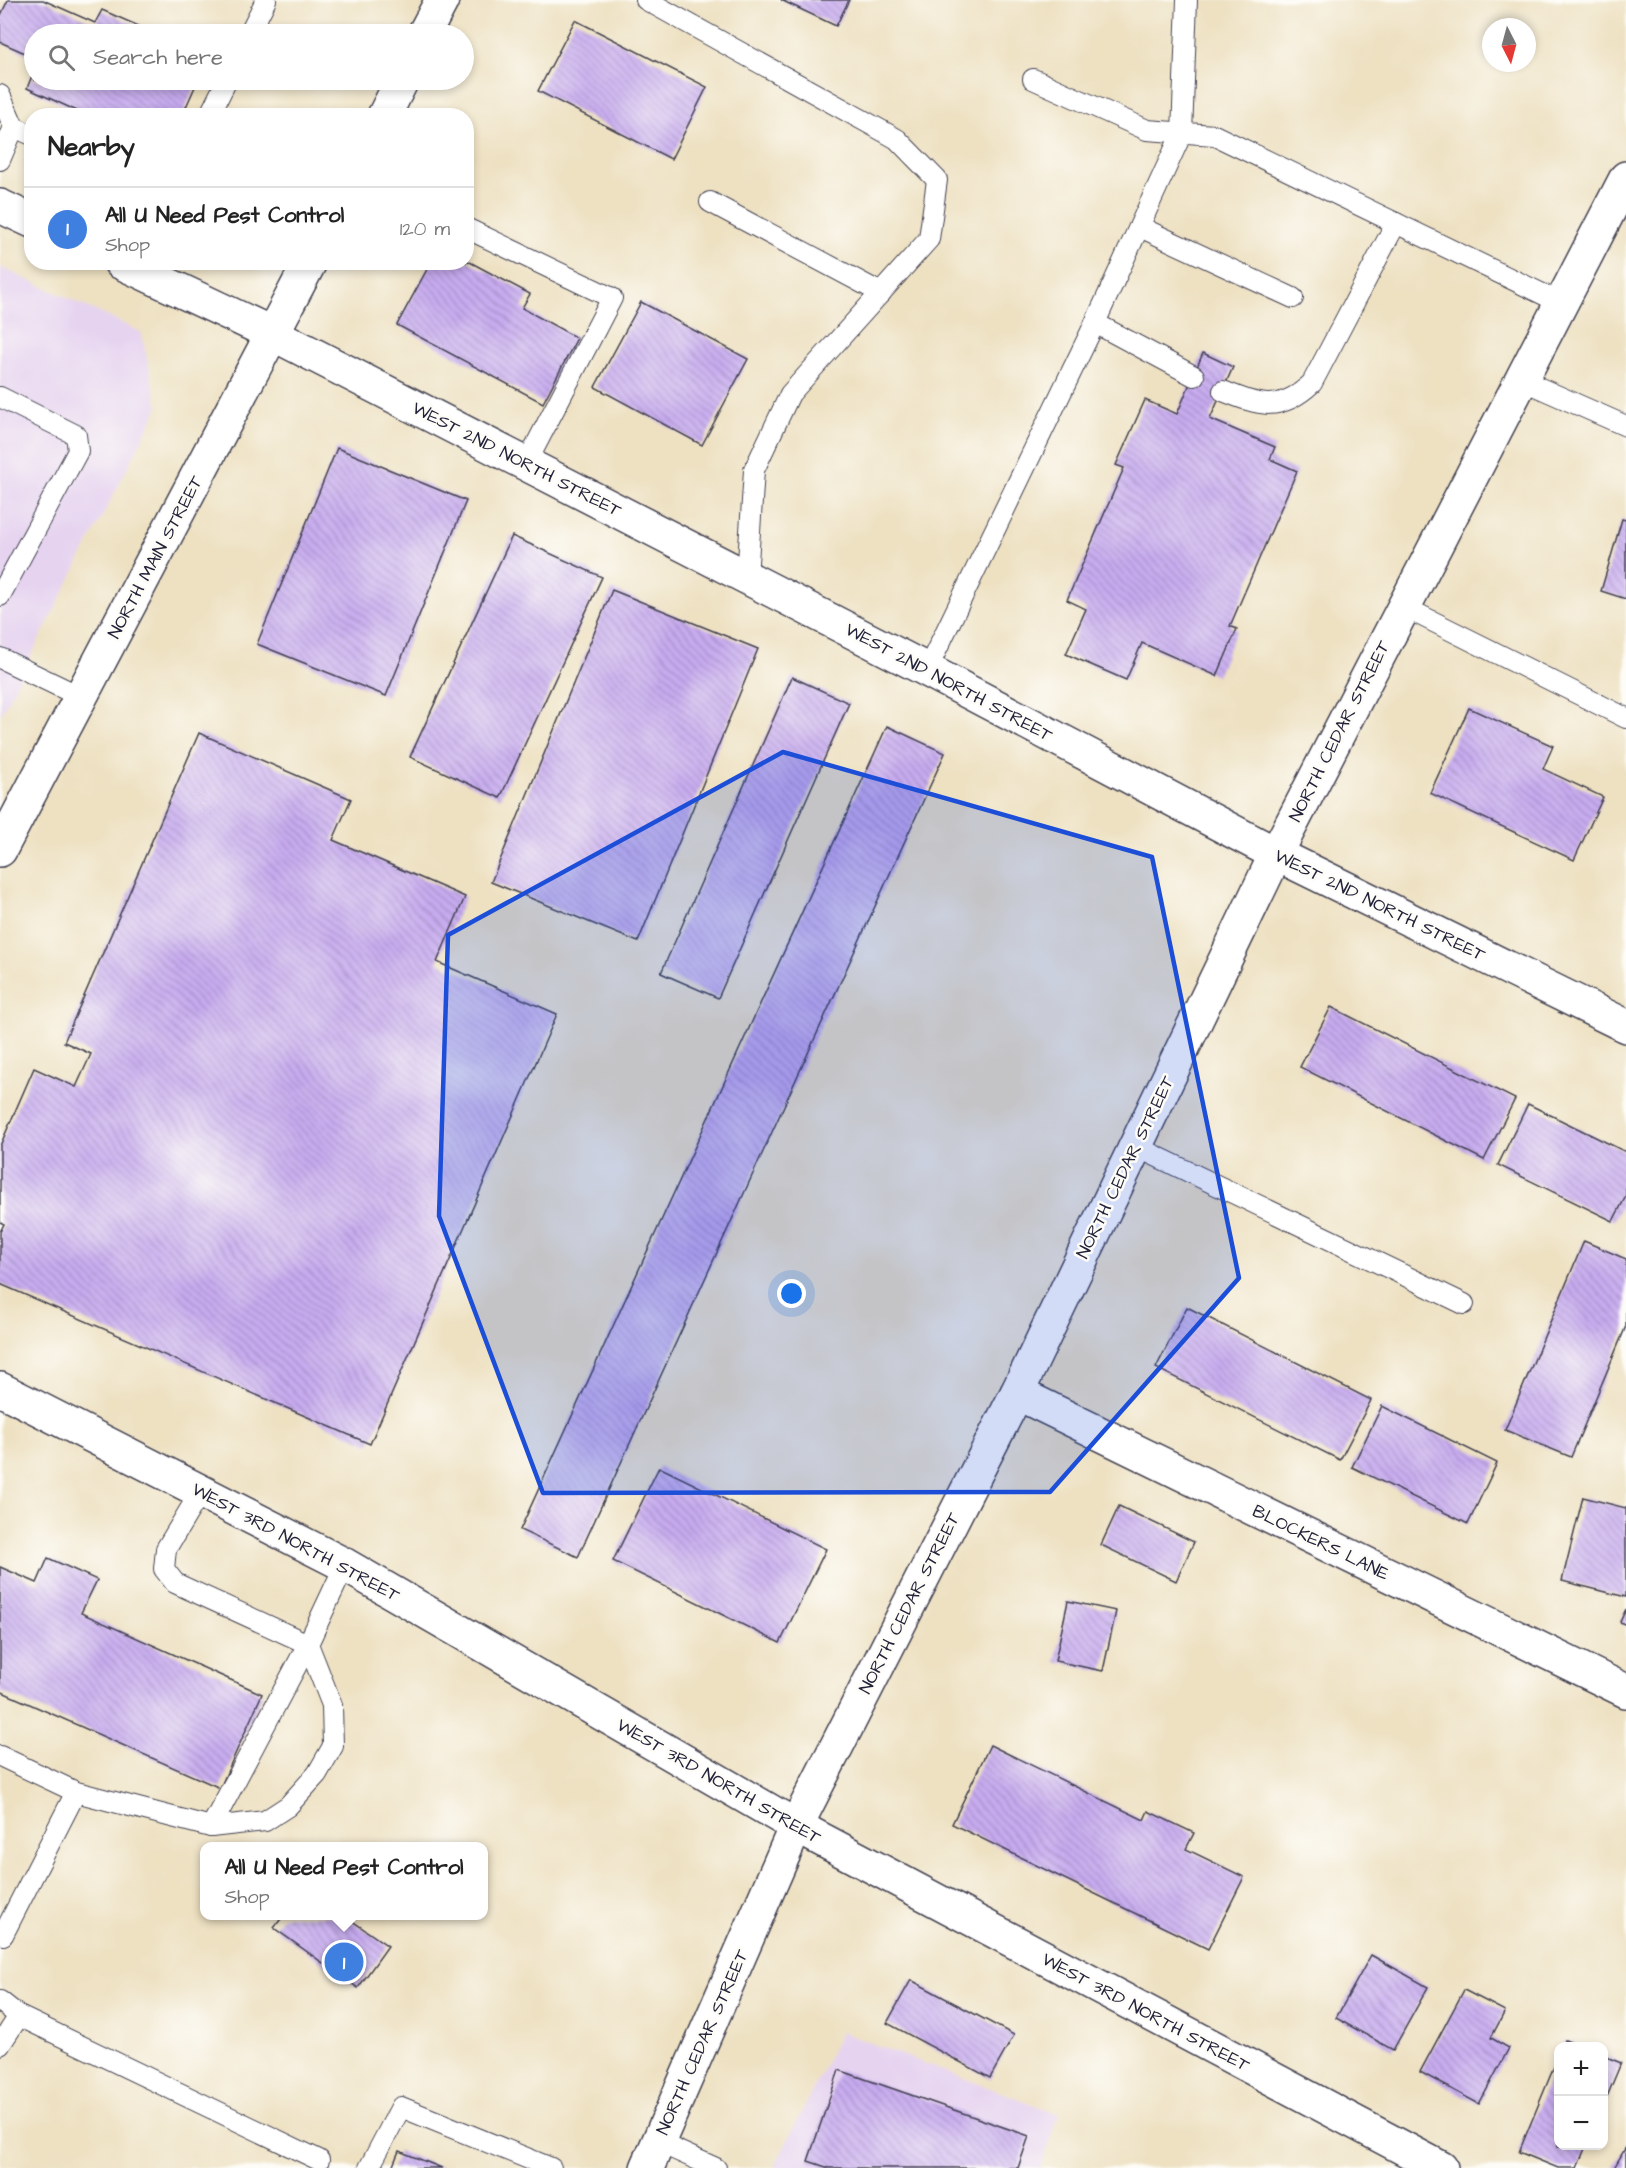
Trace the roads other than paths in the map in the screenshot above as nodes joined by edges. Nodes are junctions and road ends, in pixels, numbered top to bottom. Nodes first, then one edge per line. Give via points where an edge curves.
1 (266, 0) edge
2 (646, 0) edge
3 (1186, 0) edge
4 (254, 24) edge
5 (1033, 80) dead end
6 (222, 90) edge
7 (397, 90) edge
8 (0, 95) edge
9 (213, 108) edge
10 (388, 108) edge
11 (23, 131) edge
12 (1182, 133) junction
13 (0, 160) edge
14 (1626, 178) edge
15 (710, 202) dead end
16 (0, 206) edge
17 (24, 217) edge
18 (1396, 223) junction
19 (1140, 227) junction
20 (474, 232) edge
21 (137, 270) edge
22 (306, 270) edge
23 (881, 293) junction
24 (1293, 298) dead end
25 (1561, 303) junction
26 (1095, 322) junction
27 (273, 334) junction
28 (1194, 376) dead end
29 (1522, 380) junction
30 (1223, 391) dead end
31 (0, 397) edge
32 (1626, 426) edge
33 (526, 464) junction
34 (747, 578) junction
35 (0, 596) edge
36 (1404, 607) junction
37 (0, 658) edge
38 (927, 670) junction
39 (81, 697) junction
40 (1626, 718) edge
41 (0, 850) edge
42 (1276, 854) junction
43 (1626, 1026) edge
44 (1135, 1146) junction
45 (1464, 1304) dead end
46 (0, 1389) edge
47 (1017, 1393) junction
48 (201, 1491) junction
49 (345, 1565) junction
50 (308, 1644) junction
51 (1626, 1691) edge
52 (0, 1756) edge
53 (76, 1792) junction
54 (796, 1826) junction
55 (211, 1827) junction
56 (3, 1935) dead end
57 (0, 2001) edge
58 (19, 2016) junction
59 (0, 2045) edge
60 (653, 2155) edge
61 (319, 2160) dead end
62 (369, 2168) edge
63 (551, 2168) edge
64 (716, 2168) edge
65 (1441, 2168) edge

1 - 4 lane
2 - 23 lane via 897,139 937,180 929,240
3 - 12 lane
5 - 12 lane via 1147,130
6 - 9 lane
7 - 10 street
8 - 11 lane
11 - 13 lane
12 - 18 lane via 1214,135
12 - 19 lane
14 - 25 street, NORTH CEDAR STREET
15 - 23 lane
16 - 17 street
18 - 25 lane
18 - 30 lane via 1321,369 1306,389 1279,404 1258,405
19 - 24 lane
19 - 26 lane
20 - 33 lane via 612,298
21 - 27 street, WEST 2ND NORTH STREET
22 - 27 street, NORTH MAIN STREET
23 - 34 lane via 790,394 754,470
25 - 29 street, NORTH CEDAR STREET
26 - 28 lane
26 - 38 lane
27 - 33 street, WEST 2ND NORTH STREET
27 - 39 street, NORTH MAIN STREET
29 - 32 lane
29 - 36 street, NORTH CEDAR STREET
31 - 35 lane via 76,435 78,451
33 - 34 street, WEST 2ND NORTH STREET
34 - 38 street, WEST 2ND NORTH STREET
36 - 40 lane
36 - 42 street, NORTH CEDAR STREET
37 - 39 lane
38 - 42 street, WEST 2ND NORTH STREET
39 - 41 street, NORTH MAIN STREET
42 - 43 street, WEST 2ND NORTH STREET
42 - 44 street, NORTH CEDAR STREET
44 - 45 lane
44 - 47 street, NORTH CEDAR STREET
46 - 48 street, WEST 3RD NORTH STREET
47 - 51 street, BLOCKERS LANE
47 - 54 street, NORTH CEDAR STREET
48 - 49 street, WEST 3RD NORTH STREET
48 - 50 lane via 166,1549 164,1569 175,1583
49 - 50 lane
49 - 54 street, WEST 3RD NORTH STREET
50 - 55 lane
50 - 55 lane via 332,1706 333,1746 317,1774 288,1806 264,1821
52 - 53 lane
53 - 55 lane
53 - 56 lane
54 - 60 street, NORTH CEDAR STREET
54 - 65 street, WEST 3RD NORTH STREET
57 - 58 lane
58 - 59 lane
58 - 61 lane
60 - 64 lane
62 - 63 lane via 401,2107

